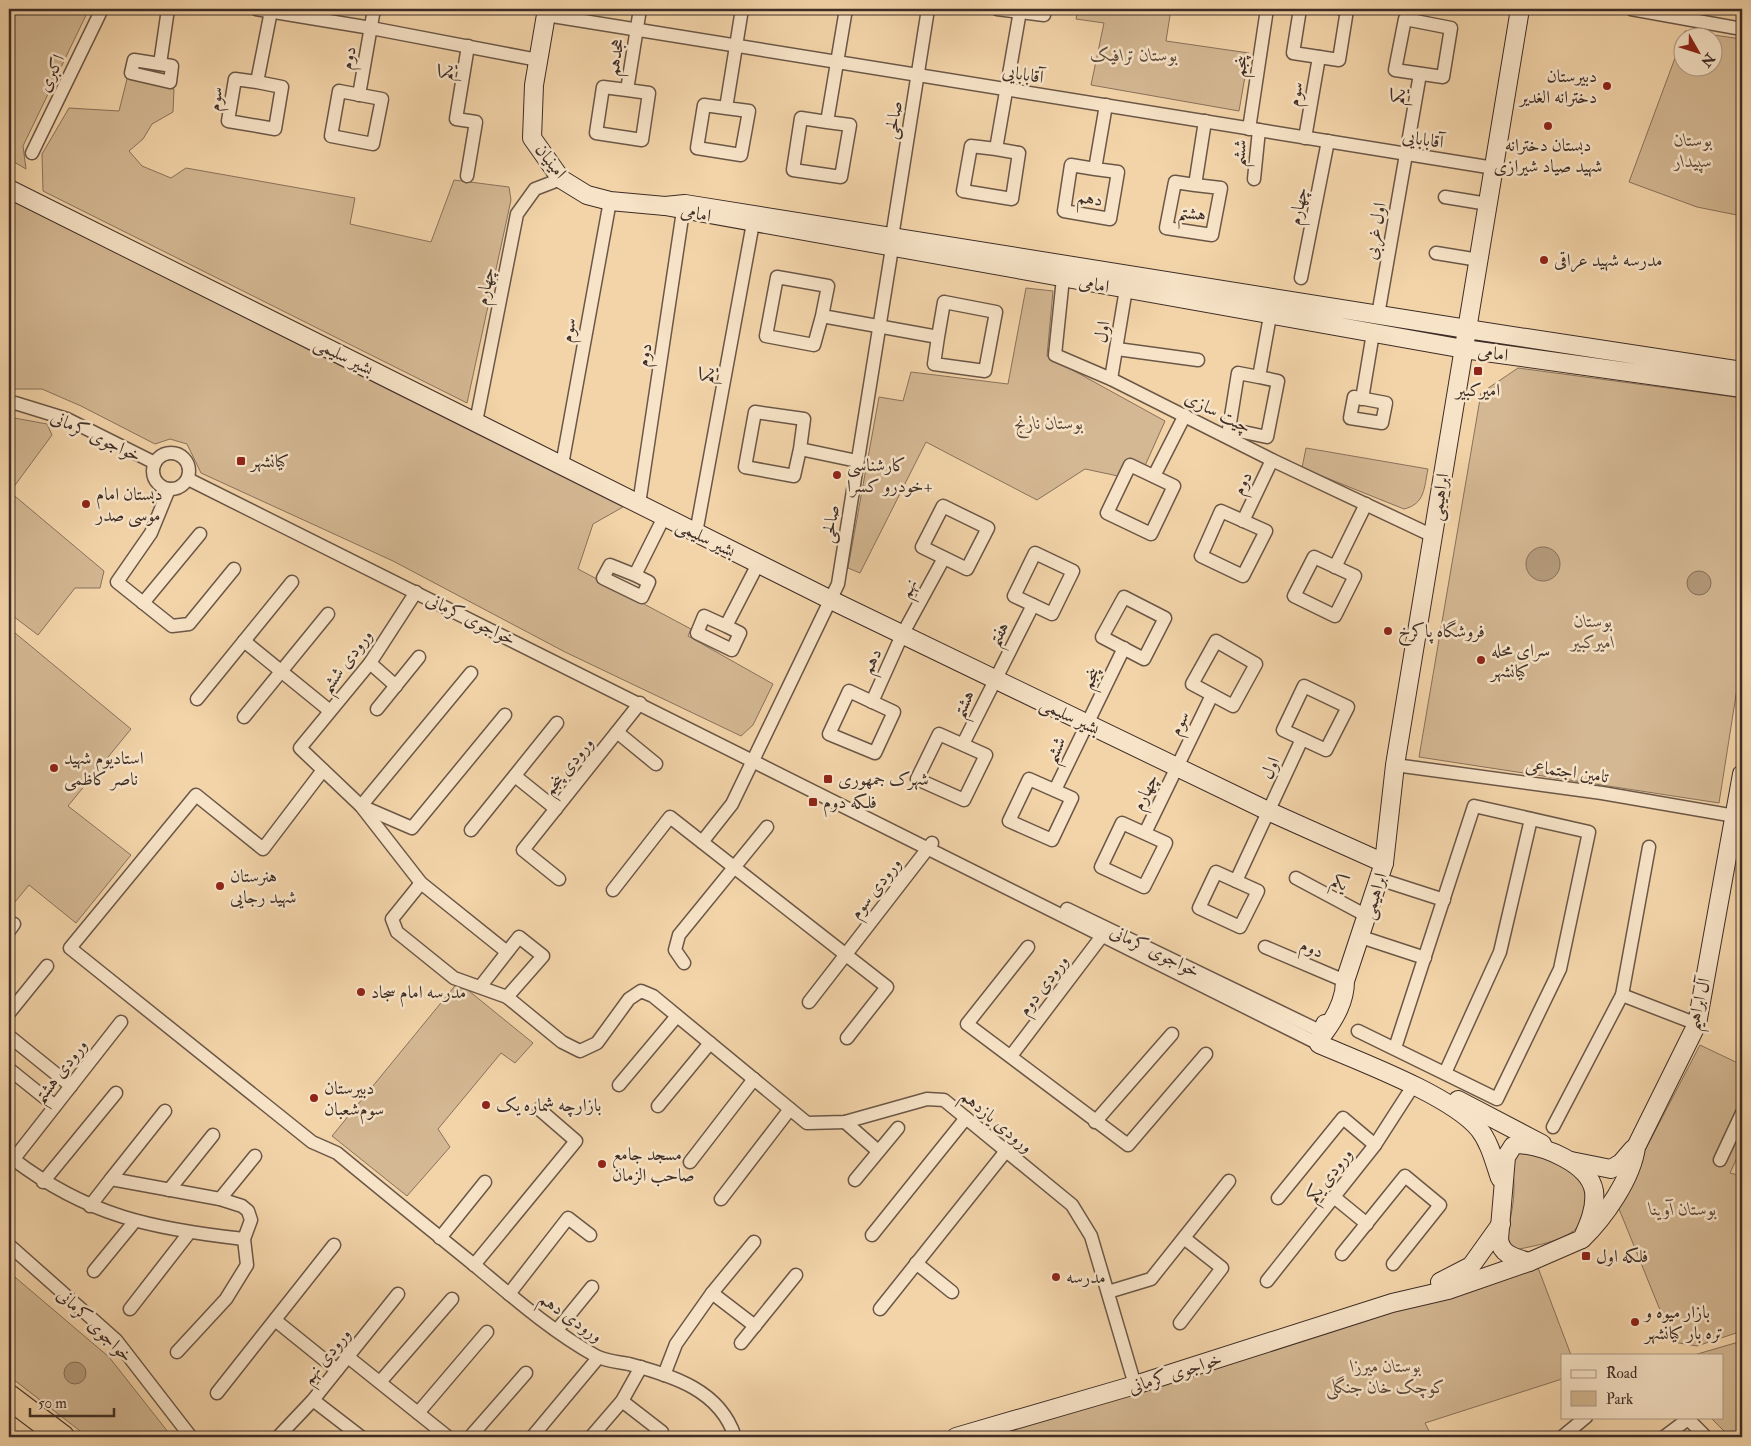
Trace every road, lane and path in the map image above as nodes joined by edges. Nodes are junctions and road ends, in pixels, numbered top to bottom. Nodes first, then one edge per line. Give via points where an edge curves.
1 (102, 9) edge
2 (168, 9) edge
3 (256, 9) edge
4 (374, 9) edge
5 (640, 9) edge
6 (742, 9) edge
7 (846, 9) edge
8 (928, 9) edge
9 (998, 9) edge
10 (1045, 9) edge
11 (1267, 9) edge
12 (1300, 9) edge
13 (1341, 9) edge
14 (1520, 9) edge
15 (1630, 9) edge
16 (271, 11) junction
17 (1020, 11) junction
18 (547, 12) edge
19 (371, 28) junction
20 (637, 29) junction
21 (1742, 29) edge
22 (468, 46) junction
23 (736, 46) junction
24 (1319, 56) junction
25 (538, 60) junction
26 (836, 62) junction
27 (160, 64) dead end
28 (1420, 74) junction
29 (918, 75) junction
30 (257, 82) junction
31 (1005, 89) junction
32 (627, 90) junction
33 (359, 95) junction
34 (1106, 105) junction
35 (726, 108) junction
36 (827, 122) junction
37 (1205, 122) junction
38 (1254, 129) junction
39 (1305, 138) junction
40 (1328, 142) junction
41 (996, 149) junction
42 (32, 153) dead end
43 (1405, 154) junction
44 (1095, 168) junction
45 (1494, 168) junction
46 (467, 176) dead end
47 (561, 179) junction
48 (1254, 179) dead end
49 (9, 185) edge
50 (1195, 185) junction
51 (9, 189) edge
52 (1445, 197) dead end
53 (35, 201) junction
54 (610, 201) junction
55 (1488, 204) junction
56 (665, 206) junction
57 (683, 211) junction
58 (753, 223) junction
59 (892, 242) junction
60 (1436, 253) dead end
61 (1479, 260) junction
62 (1063, 278) junction
63 (1301, 278) dead end
64 (1126, 289) junction
65 (1378, 315) junction
66 (822, 316) junction
67 (1270, 316) junction
68 (879, 327) junction
69 (1467, 329) junction
70 (1373, 333) junction
71 (938, 337) junction
72 (1117, 349) junction
73 (1464, 349) junction
74 (1198, 360) dead end
75 (1742, 371) edge
76 (1259, 377) junction
77 (1111, 379) junction
78 (1742, 388) edge
79 (1362, 399) dead end
80 (9, 404) edge
81 (1185, 415) junction
82 (476, 422) junction
83 (800, 449) junction
84 (1272, 460) junction
85 (857, 461) junction
86 (155, 463) junction
87 (562, 466) junction
88 (1154, 476) junction
89 (188, 479) junction
90 (169, 489) junction
91 (639, 504) junction
92 (1366, 504) junction
93 (664, 517) junction
94 (1243, 520) junction
95 (696, 533) junction
96 (200, 534) dead end
97 (1433, 536) junction
98 (944, 558) junction
99 (758, 564) junction
100 (1335, 567) junction
101 (234, 569) dead end
102 (635, 576) dead end
103 (292, 582) dead end
104 (416, 592) junction
105 (830, 600) junction
106 (143, 603) junction
107 (1033, 605) junction
108 (328, 614) dead end
109 (726, 626) dead end
110 (902, 635) junction
111 (244, 640) junction
112 (1124, 648) junction
113 (419, 657) dead end
114 (370, 663) junction
115 (282, 671) junction
116 (471, 674) dead end
117 (994, 679) junction
118 (396, 686) junction
119 (1212, 695) junction
120 (197, 699) dead end
121 (872, 702) junction
122 (640, 703) junction
123 (377, 709) dead end
124 (330, 711) junction
125 (505, 715) dead end
126 (244, 717) dead end
127 (557, 723) dead end
128 (1087, 724) junction
129 (617, 732) junction
130 (1302, 739) junction
131 (963, 744) junction
132 (754, 759) junction
133 (656, 764) dead end
134 (1395, 765) junction
135 (1177, 767) junction
136 (322, 770) junction
137 (1742, 774) edge
138 (515, 776) junction
139 (1055, 790) junction
140 (362, 806) junction
141 (556, 809) junction
142 (1270, 812) junction
143 (1734, 816) junction
144 (1532, 819) junction
145 (767, 827) dead end
146 (471, 830) dead end
147 (1145, 833) junction
148 (702, 842) junction
149 (929, 846) junction
150 (1649, 848) dead end
151 (734, 867) junction
152 (1381, 871) junction
153 (1296, 878) dead end
154 (559, 879) dead end
155 (1236, 881) junction
156 (421, 883) junction
157 (613, 890) dead end
158 (1444, 900) junction
159 (1367, 916) junction
160 (1102, 936) junction
161 (1361, 937) junction
162 (1028, 947) dead end
163 (1265, 947) dead end
164 (507, 952) junction
165 (846, 954) junction
166 (1425, 958) junction
167 (684, 964) dead end
168 (46, 966) dead end
169 (1345, 981) junction
170 (480, 987) junction
171 (1622, 995) junction
172 (507, 997) junction
173 (810, 1002) dead end
174 (9, 1013) edge
175 (677, 1016) junction
176 (121, 1022) dead end
177 (1697, 1024) junction
178 (1358, 1031) dead end
179 (1172, 1034) dead end
180 (9, 1036) edge
181 (847, 1038) dead end
182 (1322, 1038) junction
183 (710, 1043) junction
184 (1395, 1048) junction
185 (1206, 1054) dead end
186 (1011, 1056) junction
187 (9, 1068) edge
188 (1445, 1073) junction
189 (754, 1079) junction
190 (71, 1086) junction
191 (619, 1086) dead end
192 (1412, 1086) junction
193 (116, 1093) dead end
194 (55, 1106) junction
195 (658, 1106) dead end
196 (539, 1109) dead end
197 (790, 1109) junction
198 (166, 1111) dead end
199 (1742, 1113) edge
200 (966, 1118) junction
201 (845, 1122) junction
202 (1095, 1122) junction
203 (1553, 1127) dead end
204 (898, 1128) dead end
205 (213, 1135) dead end
206 (1375, 1145) junction
207 (1636, 1147) junction
208 (878, 1151) junction
209 (1006, 1151) junction
210 (1552, 1152) junction
211 (255, 1156) dead end
212 (1720, 1160) dead end
213 (1571, 1161) junction
214 (11, 1162) edge
215 (690, 1162) dead end
216 (110, 1180) junction
217 (855, 1180) dead end
218 (1229, 1181) dead end
219 (43, 1182) junction
220 (485, 1182) dead end
221 (168, 1190) junction
222 (1504, 1192) junction
223 (1334, 1197) junction
224 (1278, 1198) dead end
225 (220, 1199) junction
226 (721, 1200) dead end
227 (90, 1206) junction
228 (135, 1221) junction
229 (1367, 1224) junction
230 (1501, 1224) junction
231 (189, 1233) junction
232 (590, 1235) dead end
233 (872, 1235) dead end
234 (440, 1238) junction
235 (1184, 1238) junction
236 (244, 1239) junction
237 (1582, 1239) junction
238 (754, 1242) dead end
239 (9, 1245) edge
240 (334, 1245) dead end
241 (1342, 1254) dead end
242 (1529, 1262) junction
243 (916, 1263) junction
244 (1394, 1264) dead end
245 (474, 1266) junction
246 (94, 1271) dead end
247 (796, 1275) dead end
248 (1267, 1281) dead end
249 (592, 1287) dead end
250 (952, 1292) dead end
251 (1108, 1292) junction
252 (712, 1293) junction
253 (398, 1294) dead end
254 (509, 1294) junction
255 (452, 1299) dead end
256 (1392, 1303) junction
257 (880, 1309) dead end
258 (130, 1310) dead end
259 (275, 1320) junction
260 (1180, 1323) dead end
261 (755, 1326) junction
262 (557, 1330) junction
263 (487, 1332) dead end
264 (741, 1344) dead end
265 (177, 1352) dead end
266 (348, 1357) junction
267 (598, 1358) junction
268 (641, 1367) junction
269 (337, 1370) junction
270 (526, 1373) dead end
271 (664, 1375) junction
272 (380, 1382) junction
273 (1135, 1385) junction
274 (217, 1393) dead end
275 (9, 1397) edge
276 (313, 1400) junction
277 (622, 1402) junction
278 (418, 1413) junction
279 (1585, 1418) edge
280 (345, 1432) edge
281 (62, 1437) edge
282 (191, 1437) edge
283 (278, 1437) edge
284 (361, 1437) edge
285 (448, 1437) edge
286 (470, 1437) edge
287 (532, 1437) edge
288 (591, 1437) edge
289 (658, 1437) edge
290 (735, 1437) edge
291 (956, 1437) edge
292 (1562, 1437) edge
293 (1664, 1437) edge
294 (1706, 1437) edge

1 - 42 street, اکبری
2 - 27 street
3 - 16 street
4 - 19 street
5 - 20 street, هجدهم
6 - 23 street
7 - 26 street
8 - 29 street, صالحی
9 - 17 street
10 - 17 street via 1044,15
11 - 38 street, پنجم
12 - 24 street via 1293,53
13 - 24 street via 1347,10 1339,60
14 - 45 main road, ابراهیمی
15 - 21 street
16 - 19 street
16 - 30 street
17 - 31 street
18 - 20 street, آقابابایی
18 - 25 main road, امینیان
19 - 22 street
19 - 33 street, دوم
20 - 23 street, آقابابایی
20 - 32 street, هجدهم
22 - 25 street
22 - 46 street, یکم via 456,119 476,122
23 - 26 street, آقابابایی
23 - 35 street
24 - 39 street, سوم
25 - 47 main road, امینیان via 532,138
26 - 29 street, آقابابایی
26 - 36 street
28 - 28 street via 1396,70 1405,19 1451,28 1443,77
28 - 43 street, یکم
29 - 31 street, آقابابایی
29 - 59 street, صالحی
30 - 30 street, سوم via 282,87 274,129 228,121 235,79
31 - 34 street, آقابابایی
31 - 41 street
32 - 32 street, هجدهم via 649,92 642,140 596,134 603,87
33 - 33 street via 382,99 372,144 331,136 339,91
34 - 37 street, آقابابایی
34 - 44 street, دهم
35 - 35 street via 749,111 741,154 696,148 704,105
36 - 36 street via 850,125 841,177 793,170 801,118
37 - 38 street, آقابابایی
37 - 50 street, هشتم
38 - 39 street, آقابابایی
38 - 48 street, ششم
39 - 40 street, آقابابایی
40 - 43 street, آقابابایی
40 - 63 street, چهارم
41 - 41 street via 971,146 963,191 1012,199 1019,153
43 - 45 street, آقابابایی
43 - 65 street, اول غربی
44 - 44 street, دهم via 1118,172 1110,219 1064,212 1071,165
45 - 55 main road, ابراهیمی
47 - 54 main road, امینیان via 587,195
47 - 82 street, چهارم via 535,189 518,214
49 - 53 main road
50 - 50 street, هشتم via 1221,188 1212,235 1166,228 1175,182
51 - 53 main road
52 - 55 street
53 - 82 main road, بشیر سلیمی
54 - 56 main road, امینیان
54 - 87 street, سوم
55 - 61 main road, ابراهیمی
56 - 57 main road, امامی
56 - 59 main road, امامی via 684,204
57 - 58 main road, امامی
57 - 91 street, دوم
58 - 59 main road, امامی
58 - 95 street, یکم
59 - 62 main road, امامی
59 - 65 main road, امامی
59 - 68 street, صالحی
60 - 61 street
61 - 69 main road, ابراهیمی
62 - 64 main road, امامی
62 - 77 street, چیت سازی via 1055,354
64 - 67 main road, امامی
64 - 72 street, اول
65 - 69 main road, امامی
65 - 70 main road
66 - 66 street via 828,286 777,277 766,336 814,345
66 - 68 street
67 - 70 main road, امامی
67 - 76 street
68 - 71 street
68 - 85 street, صالحی
69 - 73 main road, ابراهیمی
69 - 75 main road, امامی
70 - 73 main road, امامی
70 - 79 street
71 - 71 street via 944,302 996,312 985,371 934,364
72 - 74 street
72 - 77 street, اول
73 - 78 main road, امامی
73 - 97 main road, ابراهیمی
76 - 76 street via 1278,381 1268,437 1229,429 1238,373
77 - 81 street, چیت سازی
80 - 86 street, خواجوی کرمانی via 67,419
81 - 84 street, چیت سازی
81 - 88 street
82 - 87 main road, بشیر سلیمی
83 - 83 street via 794,476 745,467 755,412 804,419
83 - 85 street
84 - 92 street, چیت سازی
84 - 94 street, دوم
85 - 105 street, صالحی via 838,584
86 - 89 street via 162,455 179,454 187,462
86 - 90 street via 155,480
87 - 91 main road, بشیر سلیمی
88 - 88 street via 1174,486 1151,534 1107,514 1130,465
89 - 90 street via 180,487
89 - 104 street, خواجوی کرمانی
90 - 106 street via 151,533 117,582
91 - 93 main road, بشیر سلیمی
92 - 97 street, چیت سازی
92 - 100 street
93 - 95 main road, بشیر سلیمی
93 - 102 street
94 - 94 street via 1266,531 1243,576 1201,556 1221,510
95 - 99 main road, بشیر سلیمی
96 - 106 street
97 - 134 main road, ابراهیمی
98 - 98 street via 967,569 988,528 943,506 922,547
98 - 110 street, نهم
99 - 105 main road, بشیر سلیمی
99 - 109 street
100 - 100 street via 1354,576 1335,616 1294,596 1314,557
101 - 106 street via 189,624 172,626
103 - 111 street
104 - 114 street, ورودی ششم
104 - 122 street, خواجوی کرمانی
105 - 110 main road, بشیر سلیمی
105 - 132 street, صالحی
107 - 107 street via 1014,596 1035,553 1073,571 1052,614
107 - 117 street, هفتم
108 - 115 street
110 - 117 main road, بشیر سلیمی
110 - 121 street, دهم
111 - 115 street
111 - 120 street
112 - 112 street via 1144,659 1165,618 1124,597 1102,637
112 - 128 street, پنجم
113 - 118 street
114 - 118 street
114 - 124 street, ورودی ششم
115 - 124 street
115 - 126 street
116 - 140 street
117 - 128 main road, بشیر سلیمی
117 - 131 street, هشتم
118 - 123 street
119 - 119 street via 1234,706 1256,664 1216,641 1192,684
119 - 135 street, سوم
121 - 121 street via 894,712 875,753 829,734 849,691
122 - 129 street, ورودی پنجم
122 - 132 street, خواجوی کرمانی
124 - 136 street, ورودی ششم via 300,748
125 - 140 street via 412,828
127 - 138 street
128 - 135 main road, بشیر سلیمی
128 - 139 street, ششم
129 - 133 street
129 - 141 street, ورودی پنجم
130 - 130 street via 1326,750 1348,707 1304,686 1283,730
130 - 142 street, اول
131 - 131 street via 986,756 964,800 917,779 939,734
132 - 148 street, صالحی via 732,804
132 - 149 street, خواجوی کرمانی via 790,774
134 - 143 street, تامین اجتماعی via 1602,793
134 - 152 main road, ابراهیمی
135 - 142 main road, بشیر سلیمی
135 - 147 street, چهارم
136 - 140 street
136 - 234 street, ورودی دهم via 263,849 196,795 70,948 312,1142 337,1153
137 - 143 main road, آل ابراهیم
138 - 141 street
138 - 146 street
139 - 139 street via 1072,798 1052,840 1009,821 1029,779
140 - 156 street
141 - 154 street, ورودی پنجم via 523,850
142 - 152 main road, بشیر سلیمی
142 - 155 street
143 - 177 main road, آل ابراهیم
144 - 158 street via 1474,806
144 - 188 street via 1500,952
144 - 188 street via 1589,832 1560,969 1498,1099
145 - 151 street
147 - 147 street via 1166,842 1144,887 1100,867 1122,823
148 - 151 street
148 - 157 street via 670,817
149 - 160 street, خواجوی کرمانی
149 - 165 street, ورودی سوم
149 - 182 street, خواجوی کرمانی
150 - 171 street
151 - 165 street
151 - 167 street via 679,935 675,950
152 - 158 street
152 - 159 main road, ابراهیمی
153 - 159 street, یکم
155 - 155 street via 1258,891 1240,927 1198,908 1216,872
156 - 164 street
156 - 170 street via 392,919 397,932 454,978
158 - 166 street
159 - 161 main road, ابراهیمی
160 - 182 street, خواجوی کرمانی
160 - 186 street, ورودی دوم
161 - 166 street
161 - 169 main road, ابراهیمی
162 - 186 street via 968,1024
163 - 169 street, دوم
164 - 170 street
164 - 172 street via 519,938 543,956
165 - 173 street, ورودی سوم
165 - 181 street via 887,987
166 - 184 street
168 - 174 street
169 - 182 main road, ابراهیمی via 1337,988
170 - 172 street
171 - 177 street
171 - 203 street
172 - 175 street, ورودی یازدهم via 562,1042 580,1051 597,1043 629,999 641,991 653,996
175 - 183 street, ورودی یازدهم
175 - 191 street
176 - 190 street, ورودی هشتم
177 - 207 main road, آل ابراهیم
178 - 184 street
179 - 202 street
180 - 190 street
182 - 192 main road, خواجوی کرمانی
182 - 210 main road, خواجوی کرمانی via 1531,1136
183 - 189 street, ورودی یازدهم
183 - 195 street
184 - 188 street
185 - 202 street via 1128,1145
186 - 202 street
187 - 194 street
189 - 197 street, ورودی یازدهم
189 - 215 street
190 - 194 street, ورودی هشتم
192 - 206 street, ورودی یکم
192 - 222 main road, خواجوی کرمانی via 1459,1111 1474,1123 1492,1151
193 - 219 street
194 - 214 street, ورودی هشتم
196 - 245 street via 576,1141
197 - 201 street, ورودی یازدهم via 807,1123
197 - 226 street
198 - 216 street
199 - 212 street
200 - 201 street, ورودی یازدهم via 944,1100 927,1099
200 - 209 street, ورودی یازدهم
200 - 233 street
201 - 208 street
204 - 208 street
205 - 221 street
206 - 223 street, ورودی یکم
206 - 224 street via 1343,1118
207 - 213 main road via 1611,1169
207 - 237 main road, آل ابراهیم via 1634,1161 1612,1200 1596,1226
208 - 217 street
209 - 243 street
209 - 251 street, ورودی یازدهم via 1072,1205 1091,1236
210 - 213 main road
210 - 222 main road via 1525,1144 1513,1146 1506,1157
211 - 225 street
213 - 237 main road via 1594,1189 1593,1212
214 - 219 street
216 - 221 street
216 - 227 street
218 - 235 street
219 - 227 street
220 - 234 street
221 - 225 street
222 - 230 main road
223 - 229 street
223 - 248 street, ورودی یکم
225 - 236 street via 248,1211 251,1220
227 - 228 street
228 - 231 street
228 - 246 street
229 - 241 street
229 - 244 street via 1405,1176 1440,1205
230 - 242 main road via 1499,1239 1502,1249
230 - 256 main road via 1477,1259 1465,1270
231 - 236 street
231 - 258 street
232 - 254 street via 568,1218
234 - 245 street, ورودی دهم
235 - 251 street via 1151,1279
235 - 260 street via 1222,1268
236 - 265 street via 247,1266 226,1299
237 - 242 main road
238 - 252 street
239 - 282 street, خواجوی کرمانی via 116,1340
240 - 259 street
242 - 256 main road via 1448,1290
243 - 250 street
243 - 257 street
245 - 254 street, ورودی دهم
247 - 261 street
249 - 262 street
251 - 273 street, ورودی یازدهم
252 - 261 street
252 - 271 street via 676,1344
253 - 266 street, ورودی نهم
254 - 262 street, ورودی دهم
255 - 272 street
256 - 273 main road, خواجوی کرمانی
259 - 269 street
259 - 274 street
261 - 264 street
262 - 267 street, ورودی دهم
263 - 278 street
266 - 269 street, ورودی نهم
266 - 272 street
267 - 268 street, ورودی دهم
267 - 287 street
268 - 271 street, ورودی دهم
268 - 277 street
269 - 276 street, ورودی نهم
270 - 286 street
271 - 290 street, ورودی دهم via 687,1384 719,1406
272 - 278 street
273 - 291 main road, خواجوی کرمانی
275 - 281 highway
276 - 280 street
276 - 283 street, ورودی نهم
277 - 288 street
277 - 289 street via 662,1432
278 - 285 street
279 - 292 street
280 - 284 street
293 - 294 street via 1688,1419

